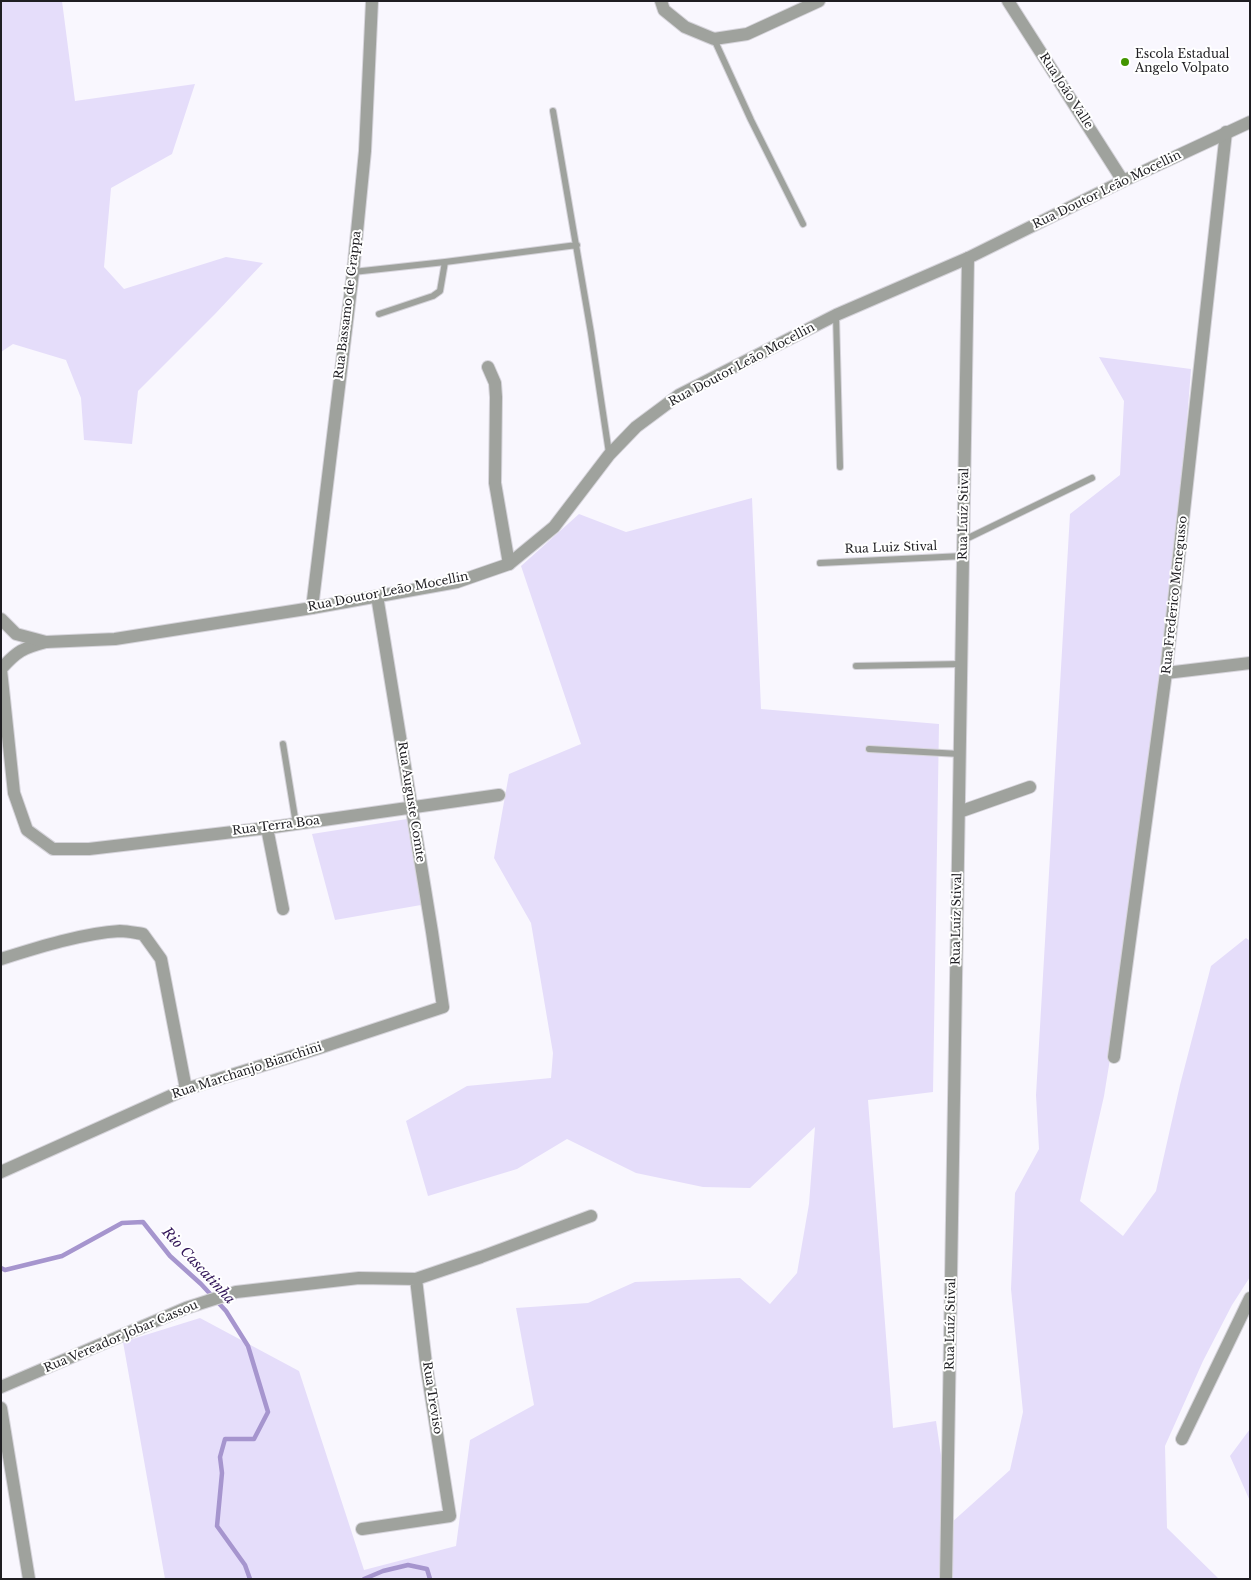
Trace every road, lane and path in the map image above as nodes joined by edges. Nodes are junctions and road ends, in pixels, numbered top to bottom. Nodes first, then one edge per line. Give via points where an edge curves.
1 (372, 1) edge
2 (661, 1) edge
3 (819, 1) edge
4 (1008, 1) edge
5 (714, 39) junction
6 (553, 111) dead end
7 (1250, 122) edge
8 (1226, 132) junction
9 (1123, 181) junction
10 (803, 224) dead end
11 (577, 246) junction
12 (968, 258) junction
13 (445, 262) junction
14 (353, 272) junction
15 (379, 314) dead end
16 (836, 315) junction
17 (488, 367) dead end
18 (610, 455) junction
19 (840, 467) dead end
20 (1092, 478) dead end
21 (964, 540) junction
22 (963, 556) junction
23 (820, 563) dead end
24 (509, 564) junction
25 (377, 596) junction
26 (312, 608) junction
27 (1, 619) edge
28 (46, 642) junction
29 (1250, 663) edge
30 (962, 664) junction
31 (856, 666) dead end
32 (1, 669) edge
33 (1166, 673) junction
34 (283, 744) dead end
35 (869, 749) dead end
36 (960, 754) junction
37 (1030, 787) dead end
38 (499, 795) dead end
39 (411, 808) junction
40 (959, 812) junction
41 (296, 824) junction
42 (267, 828) junction
43 (283, 909) dead end
44 (1, 959) edge
45 (442, 1008) joint
46 (1114, 1057) dead end
47 (186, 1089) junction
48 (1, 1172) edge
49 (592, 1216) dead end
50 (416, 1279) junction
51 (1250, 1298) edge
52 (1, 1387) edge
53 (1, 1408) edge
54 (1182, 1438) dead end
55 (362, 1529) dead end
56 (29, 1579) edge
57 (946, 1579) edge

1 - 14 street, Rua Bassamo de Grappa via 365,151
2 - 5 street via 664,10 685,27
3 - 5 street via 746,34
4 - 9 street, Rua João Valle
5 - 10 lane
6 - 11 lane
7 - 8 street, Rua Doutor Leão Mocellin
8 - 9 street, Rua Doutor Leão Mocellin
8 - 33 street, Rua Frederico Menegusso
9 - 12 street, Rua Doutor Leão Mocellin
11 - 13 lane
11 - 18 lane
12 - 16 street, Rua Doutor Leão Mocellin
12 - 21 street, Rua Luíz Stival
13 - 14 lane
13 - 15 lane via 440,291
14 - 26 street, Rua Bassamo de Grappa
16 - 18 street, Rua Doutor Leão Mocellin via 679,396 636,427
16 - 19 lane
17 - 24 street via 495,383 496,397 495,484
18 - 24 street, Rua Doutor Leão Mocellin via 554,527
20 - 21 lane
21 - 22 street, Rua Luíz Stival
22 - 23 lane, Rua Luiz Stival
22 - 30 street, Rua Luíz Stival
24 - 25 street, Rua Doutor Leão Mocellin via 457,582
25 - 26 street, Rua Doutor Leão Mocellin
25 - 39 street, Rua Auguste Comte
26 - 28 street, Rua Doutor Leão Mocellin via 115,639
27 - 28 street, Rua Doutor Leão Mocellin via 16,634
28 - 32 street via 28,646 14,654
29 - 33 street
30 - 31 lane
30 - 36 street, Rua Luíz Stival
32 - 42 street, Rua Terra Boa via 14,793 27,830 53,849 89,849
33 - 46 street, Rua Frederico Menegusso
34 - 41 lane
35 - 36 lane
36 - 40 street, Rua Luíz Stival
37 - 40 street
38 - 39 street, Rua Terra Boa
39 - 41 street, Rua Terra Boa
39 - 45 street, Rua Auguste Comte
40 - 57 street, Rua Luíz Stival
41 - 42 street, Rua Terra Boa
42 - 43 street
44 - 47 street via 87,936 121,931 143,934 161,960
45 - 47 street, Rua Marchanjo Bianchini
47 - 48 street, Rua Marchanjo Bianchini
49 - 50 street, Rua Vereador Jobar Cassou
50 - 52 street, Rua Vereador Jobar Cassou via 359,1278 236,1292 186,1308
50 - 55 street, Rua Treviso via 450,1516
51 - 54 street
53 - 56 street

